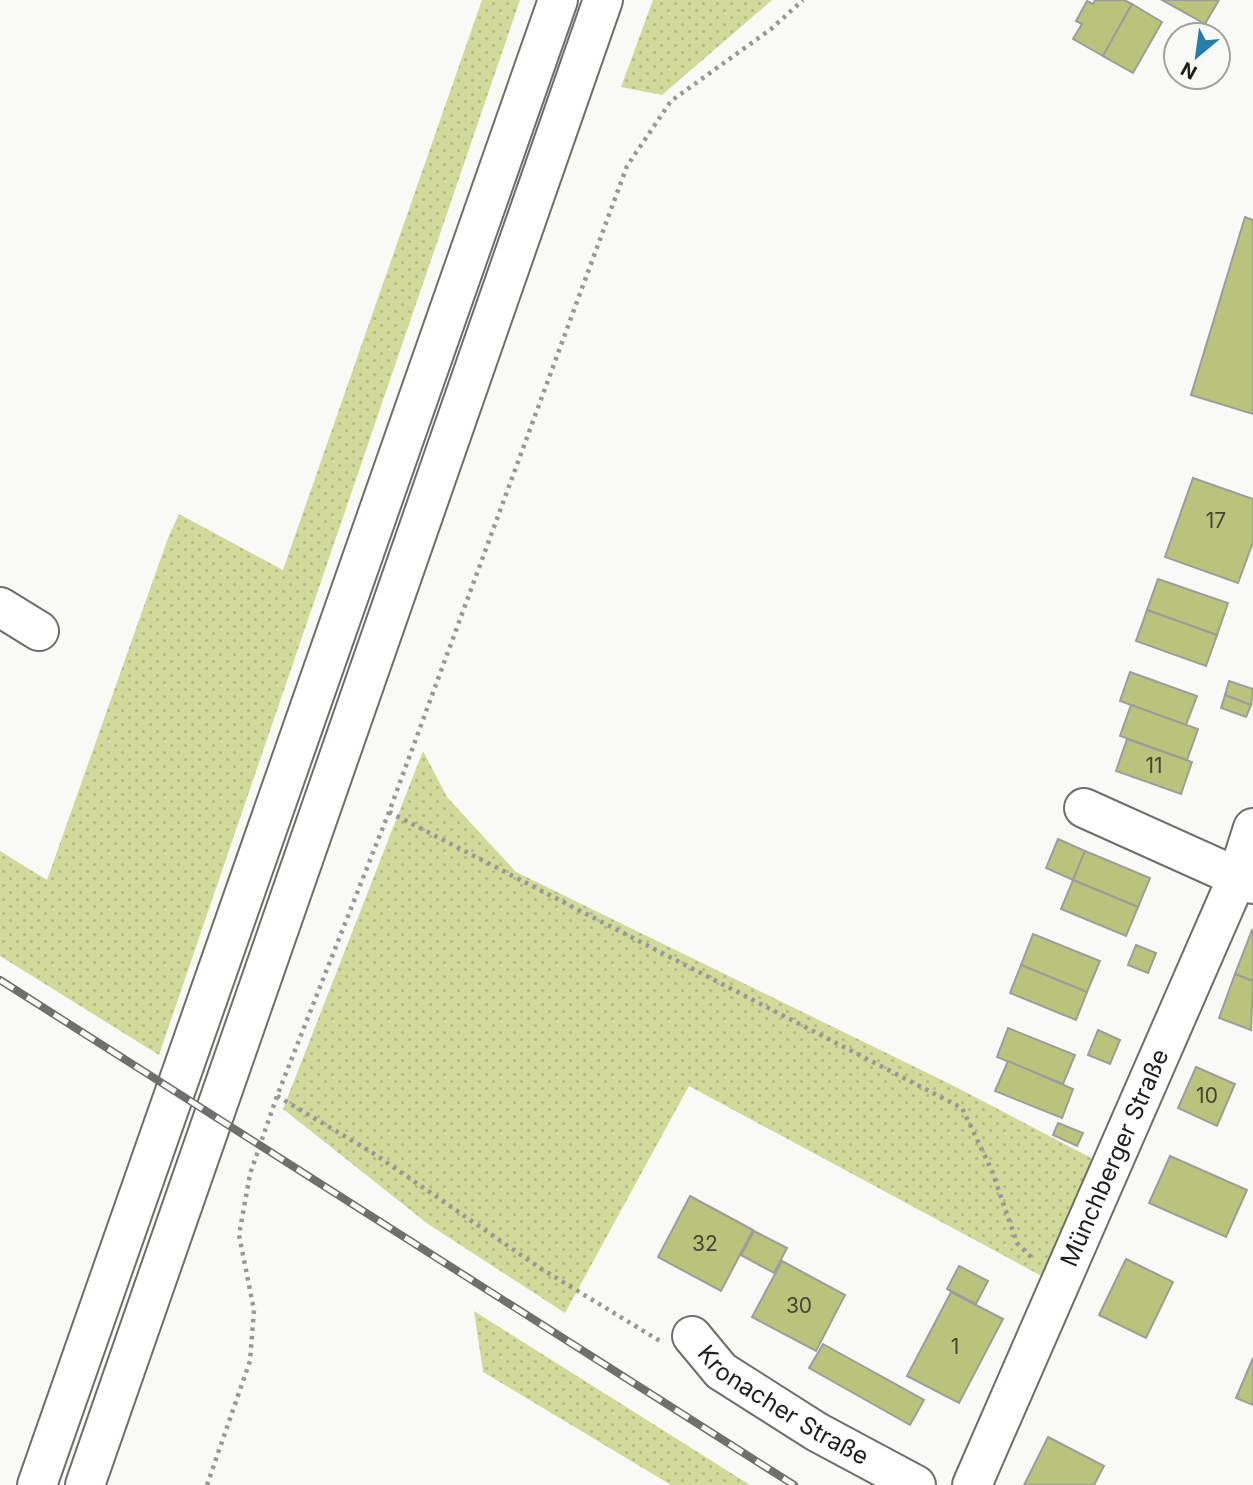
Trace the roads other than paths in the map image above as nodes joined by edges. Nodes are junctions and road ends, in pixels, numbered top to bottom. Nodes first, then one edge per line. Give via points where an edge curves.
1 (558, 0) edge
2 (603, 0) edge
3 (0, 607) edge
4 (39, 631) dead end
5 (1084, 808) dead end
6 (1253, 828) edge
7 (1245, 881) edge
8 (692, 1336) road end
9 (37, 1485) edge
10 (85, 1485) edge
11 (916, 1485) edge
12 (972, 1485) edge

1 - 9 main road
2 - 10 main road
3 - 4 main road
5 - 7 main road
6 - 7 main road, Münchberger Straße
7 - 12 main road, Münchberger Straße
8 - 11 main road, Kronacher Straße via 721,1371 817,1432

